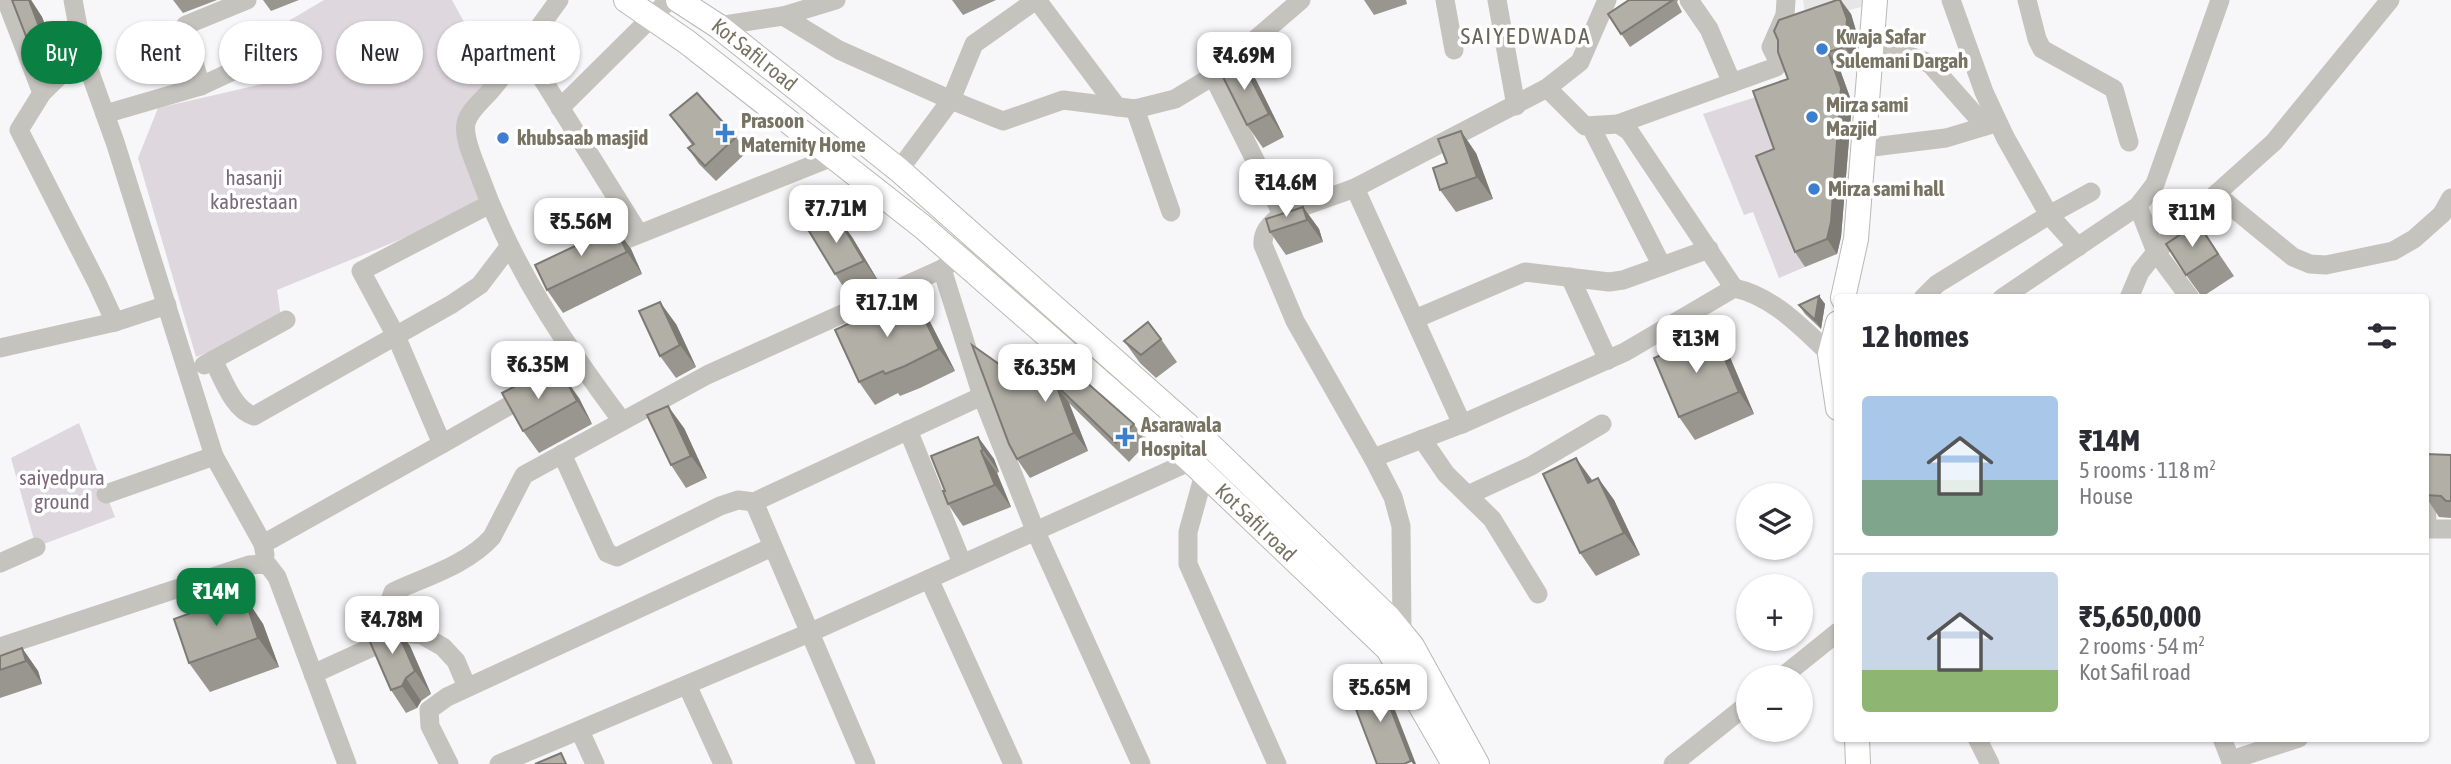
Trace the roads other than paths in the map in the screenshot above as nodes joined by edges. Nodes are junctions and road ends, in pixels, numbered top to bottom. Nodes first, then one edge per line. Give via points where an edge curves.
1 (6, 0) edge
2 (74, 0) edge
3 (247, 0) edge
4 (559, 0) edge
5 (626, 0) edge
6 (678, 0) edge
7 (836, 0) edge
8 (1037, 0) edge
9 (1301, 0) edge
10 (1445, 0) edge
11 (1497, 0) edge
12 (1607, 0) edge
13 (1689, 0) edge
14 (1786, 0) edge
15 (1875, 0) edge
16 (1951, 0) edge
17 (2027, 0) edge
18 (2220, 0) edge
19 (2390, 0) edge
20 (660, 8) edge
21 (783, 16) junction
22 (78, 21) edge
23 (543, 21) edge
24 (718, 26) junction
25 (1872, 43) junction
26 (1454, 50) dead end
27 (1213, 76) junction
28 (219, 78) edge
29 (1732, 83) junction
30 (51, 84) edge
31 (94, 84) edge
32 (497, 84) edge
33 (545, 84) edge
34 (201, 86) junction
35 (1547, 88) junction
36 (42, 93) junction
37 (951, 100) junction
38 (1516, 106) junction
39 (560, 108) junction
40 (1126, 108) junction
41 (105, 114) junction
42 (1618, 124) junction
43 (1991, 125) junction
44 (1591, 127) junction
45 (9, 132) edge
46 (2129, 142) dead end
47 (1865, 148) junction
48 (835, 156) junction
49 (899, 170) junction
50 (1355, 188) junction
51 (2091, 192) dead end
52 (2216, 194) junction
53 (2451, 198) edge
54 (490, 204) junction
55 (2138, 206) junction
56 (1171, 212) dead end
57 (1282, 214) junction
58 (2049, 215) junction
59 (638, 232) junction
60 (981, 242) junction
61 (509, 247) junction
62 (2078, 247) junction
63 (1709, 250) junction
64 (2156, 252) junction
65 (589, 254) edge
66 (950, 263) junction
67 (1662, 266) junction
68 (551, 271) edge
69 (1570, 277) junction
70 (527, 282) junction
71 (1734, 288) junction
72 (1844, 294) edge
73 (1927, 294) edge
74 (2008, 294) edge
75 (2131, 294) edge
76 (2187, 294) edge
77 (167, 305) junction
78 (1415, 318) junction
79 (286, 320) dead end
80 (115, 322) junction
81 (396, 336) junction
82 (1834, 338) edge
83 (0, 348) edge
84 (1830, 354) junction
85 (213, 360) junction
86 (1608, 360) junction
87 (580, 365) junction
88 (188, 373) junction
89 (1834, 381) edge
90 (982, 396) junction
91 (622, 421) junction
92 (1462, 424) junction
93 (1602, 424) dead end
94 (908, 430) junction
95 (1422, 439) junction
96 (442, 444) junction
97 (1211, 446) junction
98 (562, 454) junction
99 (214, 456) junction
100 (1373, 458) junction
101 (1198, 467) junction
102 (106, 494) dead end
103 (1468, 495) junction
104 (754, 502) junction
105 (2429, 529) edge
106 (2451, 529) edge
107 (1035, 530) junction
108 (263, 544) junction
109 (772, 547) junction
110 (36, 548) dead end
111 (0, 563) edge
112 (962, 563) junction
113 (267, 564) junction
114 (929, 579) junction
115 (1538, 594) dead end
116 (403, 633) junction
117 (809, 633) junction
118 (1402, 633) junction
119 (1834, 635) edge
120 (0, 647) edge
121 (1797, 665) edge
122 (313, 674) junction
123 (687, 685) junction
124 (467, 687) junction
125 (1736, 714) edge
126 (580, 731) junction
127 (1857, 742) edge
128 (1978, 742) edge
129 (2224, 742) edge
130 (2288, 742) edge
131 (2232, 762) edge
132 (347, 764) edge
133 (449, 764) edge
134 (499, 764) edge
135 (595, 764) edge
136 (723, 764) edge
137 (866, 764) edge
138 (1013, 764) edge
139 (1141, 764) edge
140 (1277, 764) edge
141 (1454, 764) edge
142 (1477, 764) edge
143 (1673, 764) edge
144 (1858, 764) edge
145 (1990, 764) edge

1 - 36 street
2 - 22 street
3 - 34 street via 186,25
4 - 23 street
5 - 20 main road, Kot Safil road
6 - 24 main road, Kot Safil road
7 - 21 street
8 - 37 street via 974,44
8 - 40 street
9 - 27 street
10 - 26 street
11 - 38 street
12 - 35 street via 1580,62
13 - 29 street via 1709,29
14 - 29 street via 1785,15 1771,47 1778,64
15 - 25 main road
16 - 43 street
17 - 46 street via 2042,49 2114,89
18 - 55 street via 2155,184
19 - 52 street via 2285,131
20 - 39 street
20 - 48 main road, Kot Safil road
21 - 24 street
21 - 37 street via 839,50
24 - 49 main road, Kot Safil road
25 - 43 street via 1931,65
25 - 47 main road
27 - 40 street via 1175,99
27 - 57 street
28 - 34 street
29 - 42 street
30 - 36 street
31 - 41 street
32 - 54 street via 465,124
33 - 39 street
34 - 41 street
35 - 38 street
35 - 44 street via 1580,122
36 - 45 street
37 - 40 street via 1003,121 1063,100
37 - 49 street
38 - 50 street
39 - 59 street
40 - 56 street
41 - 77 street
42 - 44 street
42 - 63 street via 1629,131
43 - 47 street via 1946,138
43 - 58 street
44 - 67 street
45 - 80 street
47 - 72 main road via 1856,239
48 - 59 street
48 - 66 main road, Kot Safil road
49 - 60 main road, Kot Safil road
50 - 57 street
50 - 78 street
51 - 58 street
52 - 53 street via 2293,257 2326,265 2393,251 2442,214
52 - 64 street
54 - 61 street
54 - 81 street via 361,271
55 - 62 street
55 - 64 street
57 - 100 street via 1266,228 1263,246 1295,321
58 - 62 street
58 - 73 street
59 - 65 street
60 - 66 street
60 - 97 main road, Kot Safil road
61 - 70 street
61 - 81 street via 480,285
62 - 74 street
63 - 67 street
63 - 71 street
64 - 75 street
64 - 76 street
66 - 90 street
66 - 91 street via 707,375
66 - 101 main road, Kot Safil road
67 - 69 street via 1609,282
68 - 70 street
69 - 78 street via 1517,274
69 - 86 street
70 - 87 street
71 - 84 street via 1767,300
71 - 86 street
77 - 80 street
77 - 88 street
78 - 92 street
79 - 85 street
80 - 83 street
81 - 85 street via 254,416 238,405
81 - 96 street
82 - 84 main road
84 - 89 main road
85 - 88 street
86 - 92 street
87 - 91 street
87 - 96 street
88 - 99 street
90 - 94 street
90 - 107 street
91 - 98 street
92 - 95 street
93 - 103 street via 1512,476
94 - 104 street
94 - 112 street
95 - 100 street
95 - 103 street via 1446,474
96 - 108 street
97 - 101 street
97 - 118 main road, Kot Safil road
98 - 104 street via 607,553 617,557 720,506 738,500
98 - 116 street via 524,475 485,544 468,557 393,592 388,607
99 - 102 street
99 - 108 street
100 - 118 street via 1393,497 1401,526
101 - 107 street
101 - 140 street via 1188,564
101 - 141 main road, Kot Safil road via 1388,649
103 - 115 street via 1492,519
104 - 109 street
105 - 106 street
107 - 112 street
107 - 139 street
108 - 113 street
109 - 117 street
109 - 124 street
110 - 111 street
112 - 114 street
113 - 120 street via 249,565
113 - 122 street via 277,577
114 - 117 street
114 - 138 street
116 - 122 street
116 - 124 street via 422,635 443,647
117 - 123 street
117 - 137 street
118 - 142 main road, Kot Safil road
119 - 121 street
122 - 132 street
123 - 126 street
123 - 136 street
124 - 133 street via 429,710 430,726
125 - 143 street
126 - 134 street
126 - 135 street
127 - 144 main road
128 - 145 street
129 - 131 street
130 - 131 street

